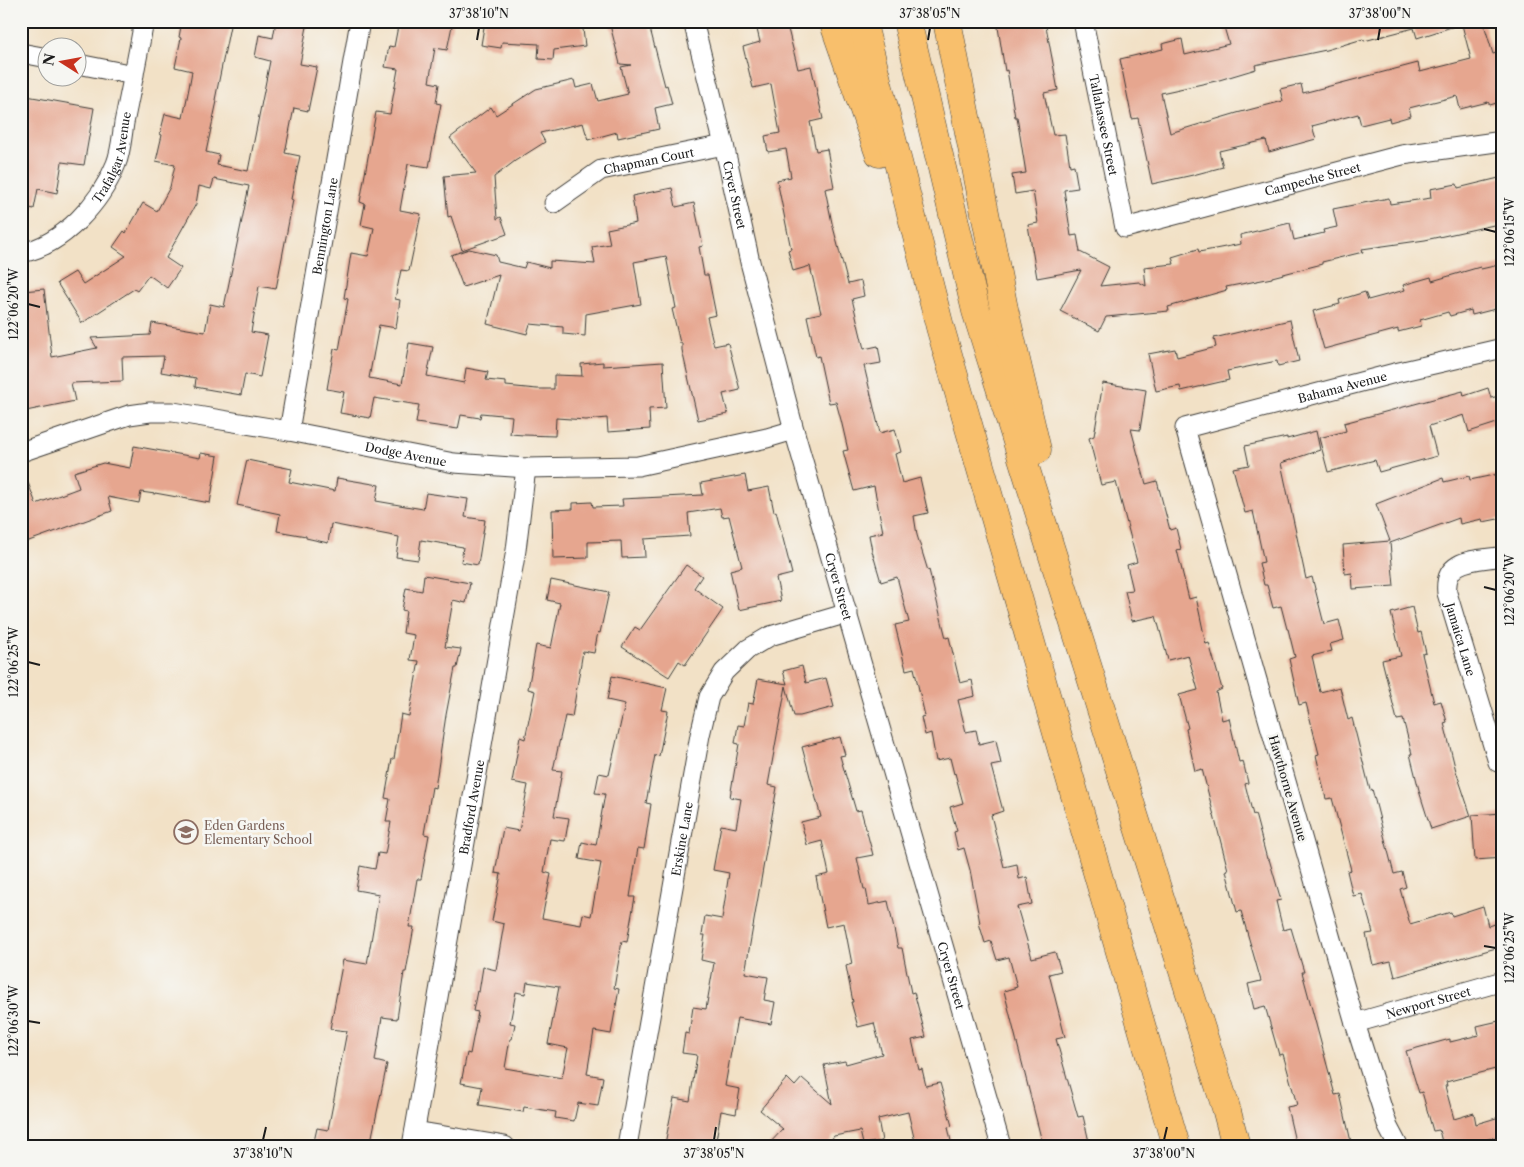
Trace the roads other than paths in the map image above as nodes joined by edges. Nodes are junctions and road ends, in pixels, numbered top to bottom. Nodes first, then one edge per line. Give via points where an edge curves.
1 (144, 21) edge
2 (360, 21) edge
3 (693, 21) edge
4 (833, 21) edge
5 (862, 21) edge
6 (907, 21) edge
7 (947, 21) edge
8 (1089, 22) edge
9 (21, 54) edge
10 (38, 57) edge
11 (88, 66) edge
12 (134, 75) junction
13 (1503, 140) edge
14 (724, 145) junction
15 (554, 203) dead end
16 (1126, 228) joint
17 (21, 253) edge
18 (940, 327) junction
19 (1503, 348) edge
20 (1185, 428) joint
21 (794, 430) junction
22 (290, 431) junction
23 (21, 452) edge
24 (526, 468) junction
25 (1503, 556) edge
26 (848, 614) junction
27 (1088, 665) junction
28 (1500, 762) edge
29 (1503, 981) edge
30 (1355, 1024) junction
31 (414, 1138) edge
32 (505, 1146) edge
33 (627, 1146) edge
34 (1001, 1146) edge
35 (1176, 1146) edge
36 (1236, 1146) edge
37 (1398, 1146) edge

1 - 12 street, Trafalgar Avenue
2 - 22 street, Bennington Lane
3 - 14 street, Cryer Street
4 - 18 highway
5 - 18 highway
6 - 27 highway via 976,311
7 - 27 highway via 1004,310
8 - 16 street, Tallahassee Street
9 - 10 street
11 - 12 street
12 - 17 street, Trafalgar Avenue via 116,163 104,187 74,224 47,244
13 - 16 street, Campeche Street via 1402,155
14 - 15 street, Chapman Court via 601,170
14 - 21 street, Cryer Street via 750,262
18 - 35 highway
19 - 20 street, Bahama Avenue
20 - 30 street, Hawthorne Avenue
21 - 24 street, Dodge Avenue via 638,466
21 - 26 street, Cryer Street
22 - 23 street, Dodge Avenue via 173,412 150,412 130,415
22 - 24 street, Dodge Avenue via 454,462
24 - 31 street, Bradford Avenue via 516,550
25 - 28 street, Jamaica Lane via 1463,562 1448,574 1446,582
26 - 33 street, Erskine Lane via 770,636 748,649 724,672 709,696
26 - 34 street, Cryer Street
27 - 36 highway
29 - 30 street, Newport Street
30 - 37 street, Hawthorne Avenue via 1388,1127
31 - 32 street

